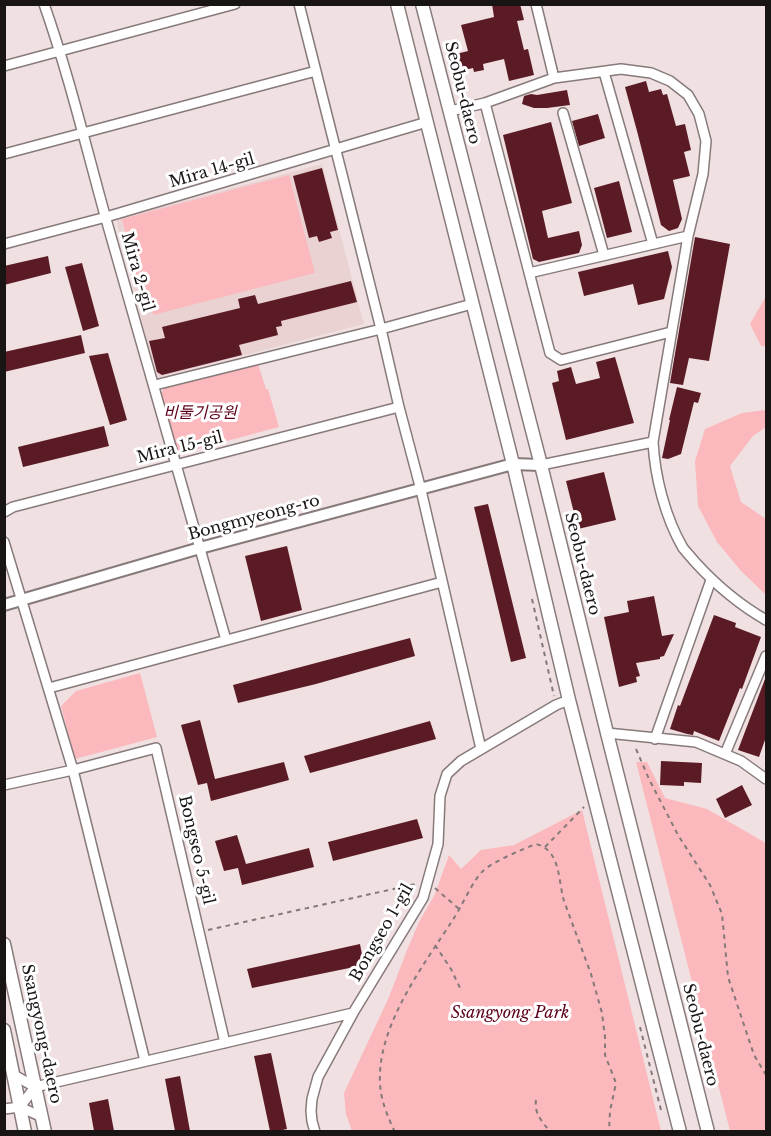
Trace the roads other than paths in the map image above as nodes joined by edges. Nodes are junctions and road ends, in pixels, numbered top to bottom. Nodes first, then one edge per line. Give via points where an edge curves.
1 (44, 4) edge
2 (235, 4) edge
3 (299, 4) edge
4 (397, 4) edge
5 (422, 4) edge
6 (536, 4) edge
7 (61, 51) junction
8 (4, 66) edge
9 (316, 71) junction
10 (604, 72) junction
11 (554, 78) junction
12 (485, 104) junction
13 (450, 111) junction
14 (563, 113) dead end
15 (427, 122) junction
16 (84, 133) junction
17 (336, 150) junction
18 (4, 154) edge
19 (106, 218) junction
20 (688, 236) junction
21 (4, 244) edge
22 (653, 244) junction
23 (604, 255) junction
24 (529, 273) junction
25 (472, 304) junction
26 (381, 329) junction
27 (671, 332) junction
28 (154, 385) junction
29 (399, 407) junction
30 (653, 442) junction
31 (513, 464) junction
32 (177, 465) junction
33 (541, 465) junction
34 (421, 490) junction
35 (4, 512) edge
36 (4, 542) edge
37 (200, 548) junction
38 (711, 580) junction
39 (442, 582) junction
40 (21, 601) junction
41 (4, 605) edge
42 (766, 620) edge
43 (226, 640) junction
44 (766, 656) edge
45 (49, 688) junction
46 (569, 700) junction
47 (607, 734) junction
48 (654, 739) junction
49 (480, 749) junction
50 (725, 754) junction
51 (73, 770) junction
52 (766, 779) edge
53 (4, 785) edge
54 (4, 944) edge
55 (353, 1013) junction
56 (4, 1030) edge
57 (225, 1043) junction
58 (145, 1061) junction
59 (14, 1075) junction
60 (35, 1087) junction
61 (20, 1107) junction
62 (4, 1109) edge
63 (42, 1117) junction
64 (25, 1131) edge
65 (45, 1131) edge
66 (315, 1131) edge
67 (680, 1131) edge
68 (708, 1131) edge

1 - 7 street, Mira 2-gil
2 - 7 street
3 - 9 street
4 - 15 main road
5 - 13 main road, Seobu-daero
6 - 11 street
7 - 8 street
7 - 16 street, Mira 2-gil
9 - 16 street
9 - 17 street
10 - 11 street
10 - 20 street via 621,69 651,73 670,81 688,95 699,114 706,141 703,174
10 - 22 street
11 - 12 street
12 - 13 street
12 - 24 street
13 - 33 main road, Seobu-daero
14 - 23 street
15 - 17 street, Mira 14-gil
15 - 25 main road
16 - 18 street
16 - 19 street, Mira 2-gil
17 - 19 street, Mira 14-gil
17 - 26 street
19 - 21 street, Mira 14-gil
19 - 28 street, Mira 2-gil
20 - 22 street
20 - 27 street
22 - 23 street
23 - 24 street
24 - 27 street via 550,353 561,360
25 - 26 street
25 - 31 main road
26 - 28 street
26 - 29 street
27 - 30 street
28 - 32 street, Mira 2-gil
29 - 32 street, Mira 15-gil
29 - 34 street
30 - 33 street
30 - 38 street via 665,509 684,549
31 - 33 street, Bongmyeong-ro
31 - 34 street, Bongmyeong-ro
31 - 46 main road
32 - 35 street, Mira 15-gil
32 - 37 street, Mira 2-gil
33 - 47 main road, Seobu-daero
34 - 37 street, Bongmyeong-ro
34 - 39 street
36 - 40 street
37 - 40 street, Bongmyeong-ro
37 - 43 street, Mira 2-gil
38 - 42 street
38 - 48 street
39 - 43 street
39 - 49 street
40 - 41 street, Bongmyeong-ro
40 - 45 street
43 - 45 street
44 - 50 street
45 - 51 street
46 - 49 street, Bongseo 1-gil
46 - 67 main road
47 - 48 street
47 - 68 main road, Seobu-daero
48 - 50 street via 696,742
49 - 55 street, Bongseo 1-gil via 447,774 440,796 438,844 423,898
50 - 52 street
51 - 53 street, Bongseo 5-gil
51 - 57 street, Bongseo 5-gil via 156,748
51 - 58 street
54 - 60 main road, Ssangyong-daero
55 - 57 street
55 - 66 street, Bongseo 1-gil via 318,1077 311,1111
56 - 59 main road
57 - 58 street
58 - 60 street
59 - 60 street
59 - 61 main road
60 - 61 street
60 - 63 main road, Ssangyong-daero
61 - 62 street
61 - 63 street
61 - 64 main road
63 - 65 main road, Ssangyong-daero

